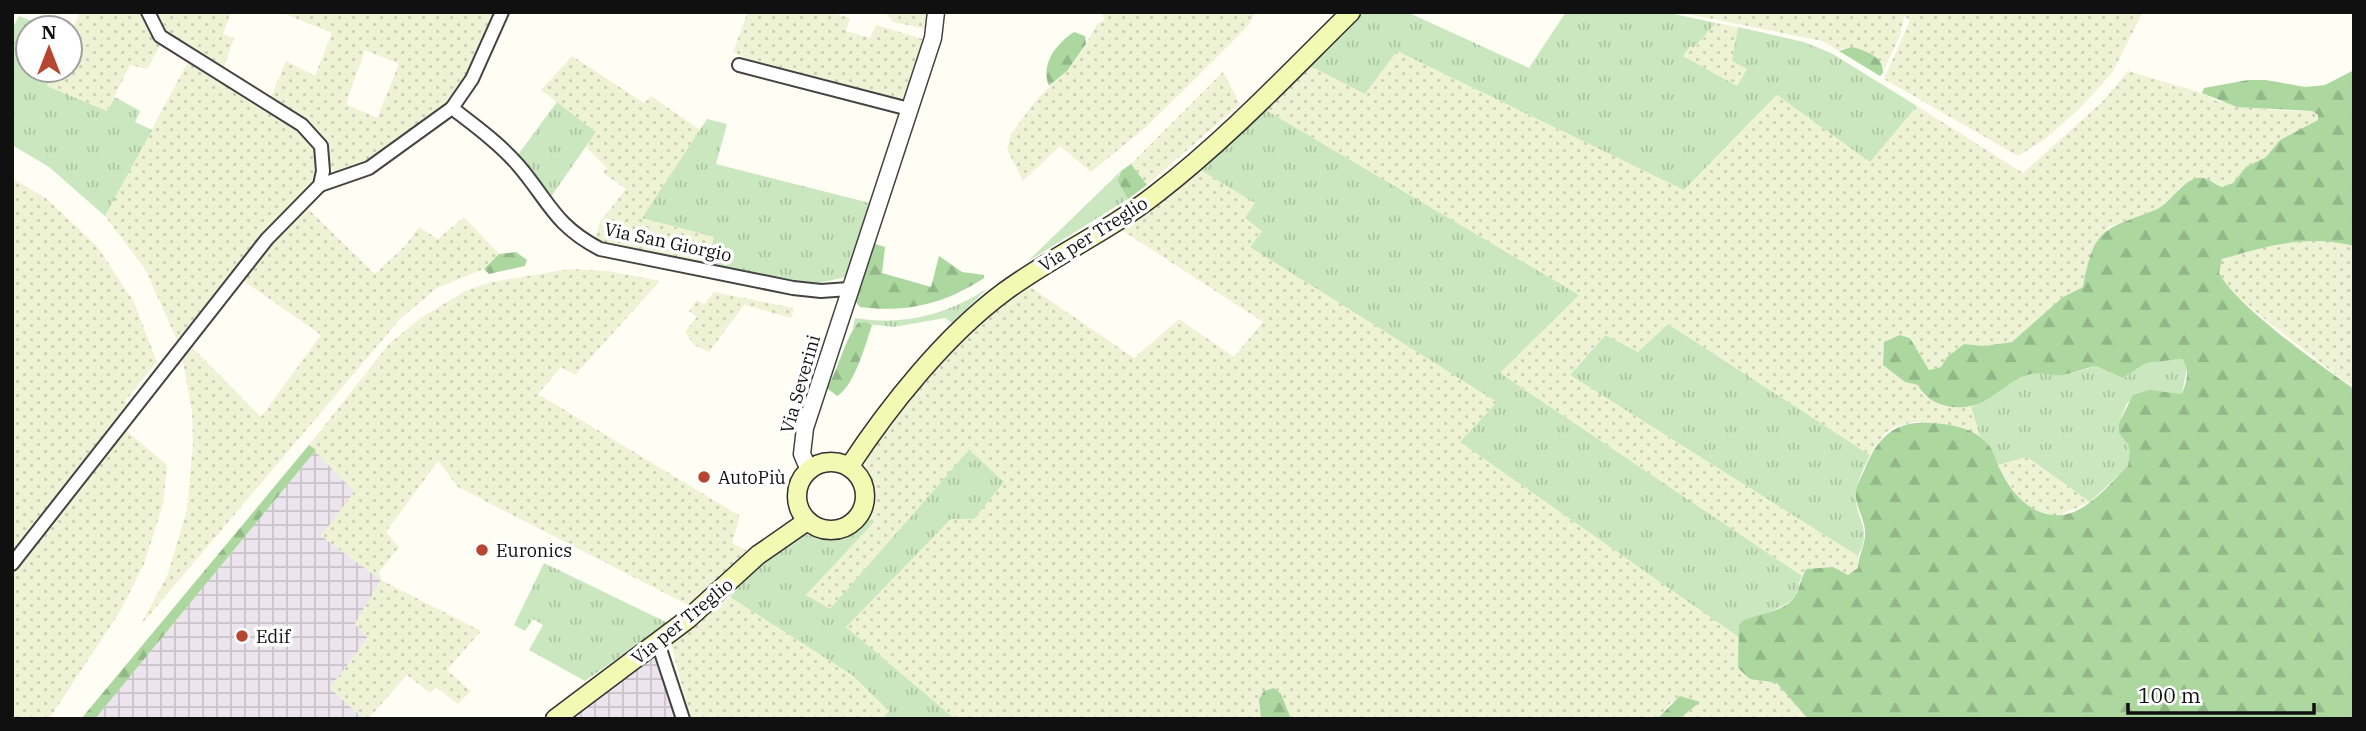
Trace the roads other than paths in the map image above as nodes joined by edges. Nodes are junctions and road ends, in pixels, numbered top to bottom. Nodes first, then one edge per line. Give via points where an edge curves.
1 (148, 12) edge
2 (502, 12) edge
3 (936, 12) edge
4 (1351, 12) edge
5 (739, 65) dead end
6 (452, 107) junction
7 (909, 109) junction
8 (320, 185) junction
9 (849, 289) junction
10 (849, 467) junction
11 (809, 470) junction
12 (807, 521) junction
13 (12, 564) edge
14 (658, 643) junction
15 (555, 719) edge
16 (683, 719) edge

1 - 8 street via 160,36 302,125 321,146
2 - 6 street via 472,79
3 - 7 street via 933,38
4 - 10 main road, Via per Treglio via 1173,181 989,305 901,397
5 - 7 street
6 - 8 street via 369,168
6 - 9 street, Via San Giorgio via 518,165 561,223 600,249 793,288
7 - 9 street
8 - 13 street via 267,239
9 - 11 street, Via Severini via 804,435 802,454
10 - 11 main road via 825,463
10 - 12 main road via 863,483 865,493 865,503 854,522 825,530
11 - 12 main road via 799,483 796,498
12 - 14 main road, Via per Treglio via 758,555
14 - 15 main road, Via per Treglio
14 - 16 street

